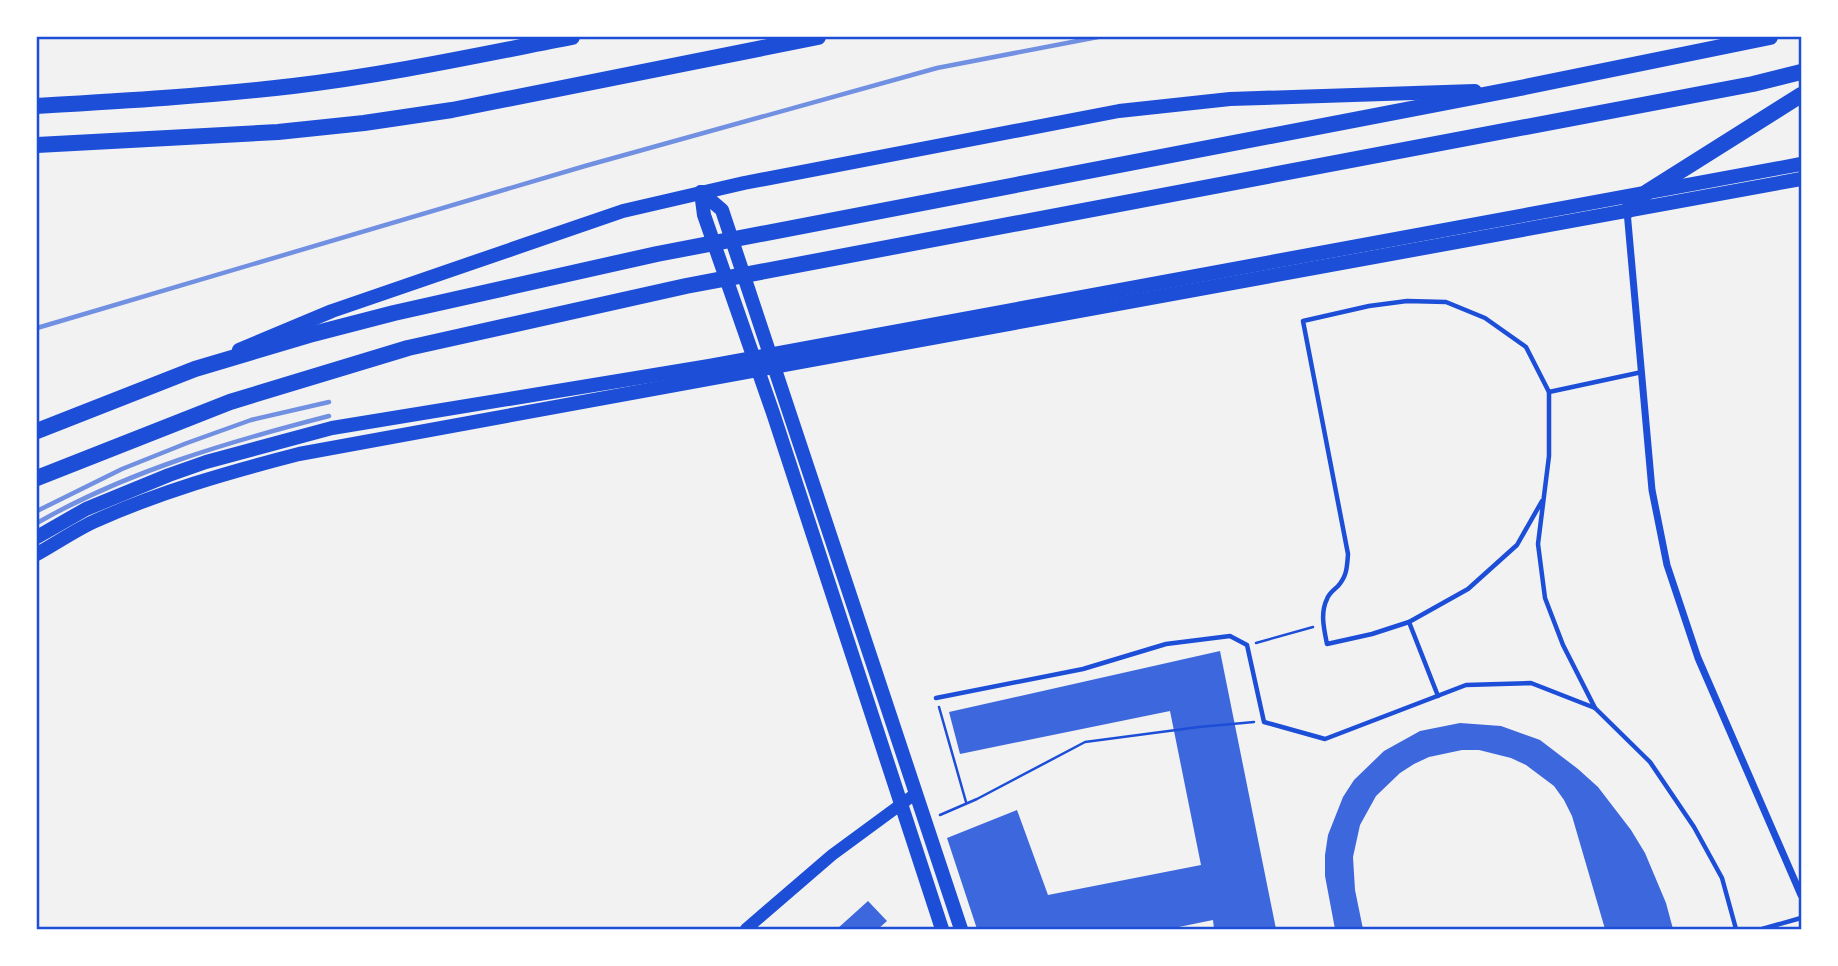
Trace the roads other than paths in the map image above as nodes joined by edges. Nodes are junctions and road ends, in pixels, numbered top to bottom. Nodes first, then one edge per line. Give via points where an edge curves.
1 (572, 37) edge
2 (818, 37) edge
3 (1770, 37) edge
4 (1801, 72) edge
5 (1525, 87) junction
6 (1801, 95) edge
7 (37, 106) edge
8 (37, 145) edge
9 (1801, 164) edge
10 (1801, 179) edge
11 (701, 192) junction
12 (1647, 192) junction
13 (1627, 211) junction
14 (772, 361) junction
15 (756, 364) junction
16 (195, 369) junction
17 (1642, 372) junction
18 (1549, 392) junction
19 (37, 431) edge
20 (37, 478) edge
21 (1542, 501) junction
22 (37, 537) edge
23 (37, 554) edge
24 (1409, 622) junction
25 (1438, 696) junction
26 (936, 698) road end
27 (1595, 708) junction
28 (915, 794) junction
29 (901, 803) junction
30 (1801, 895) edge
31 (1801, 918) edge
32 (746, 929) edge
33 (942, 929) edge
34 (961, 929) edge
35 (1736, 929) edge
36 (1762, 929) edge

1 - 7 main road via 294,86
2 - 8 main road via 452,110 364,123
3 - 5 main road
4 - 20 main road via 686,286 408,348 230,402
5 - 11 main road via 1172,104
5 - 16 main road via 657,254 394,313
6 - 12 main road
9 - 12 main road
10 - 13 main road
11 - 14 main road via 722,210
11 - 15 main road via 704,215
11 - 16 main road via 592,221 332,310
12 - 13 main road
12 - 14 main road
13 - 14 main road
13 - 17 street
14 - 15 main road
14 - 28 main road
15 - 22 main road via 332,428 169,475 86,509
15 - 23 main road via 712,378 299,454 221,474 92,523
15 - 29 main road
16 - 19 main road
17 - 18 lane
17 - 30 street via 1652,490 1667,565 1707,679
18 - 21 lane via 1549,456
18 - 24 lane via 1526,347 1485,318 1446,302 1394,303 1303,321 1348,554 1347,571 1327,597 1324,609 1327,644
21 - 24 lane via 1517,545 1468,589
21 - 27 lane via 1538,544 1545,598
24 - 25 lane
25 - 26 lane via 1325,740 1264,722 1247,645 1230,636 1166,644 1083,668
25 - 27 lane via 1466,685 1531,683
27 - 35 lane via 1650,762 1694,827 1722,878
28 - 29 street
28 - 34 main road
29 - 32 street
29 - 33 main road
31 - 36 lane

